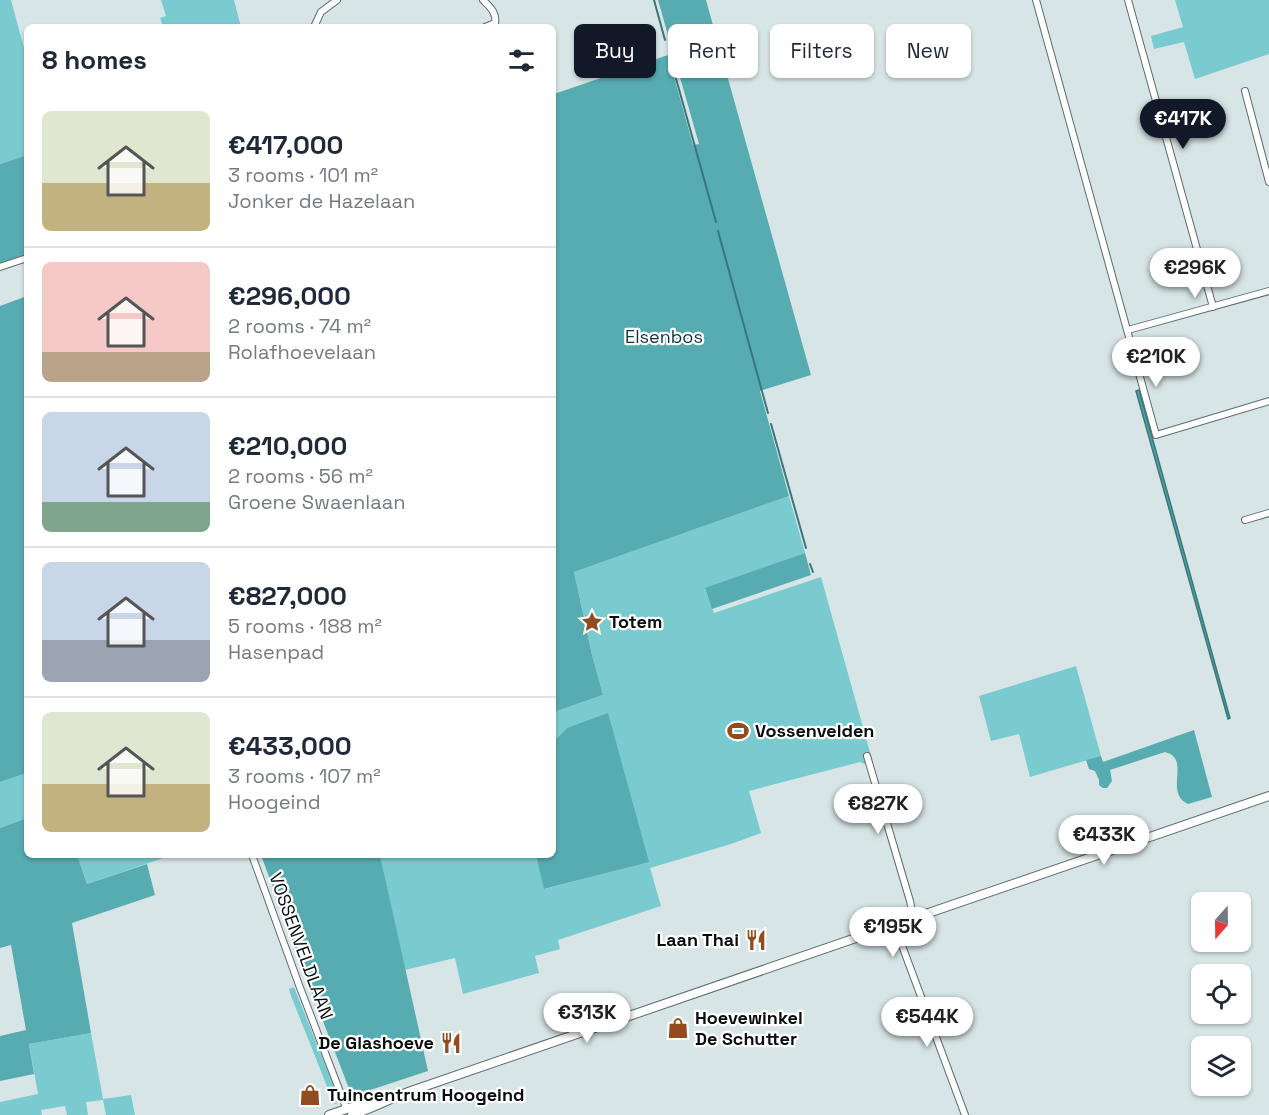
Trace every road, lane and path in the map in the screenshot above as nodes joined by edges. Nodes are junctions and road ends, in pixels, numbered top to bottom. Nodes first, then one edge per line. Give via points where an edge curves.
1 (337, 0) edge
2 (483, 0) edge
3 (1036, 0) edge
4 (1128, 0) edge
5 (315, 24) edge
6 (492, 24) edge
7 (1245, 91) dead end
8 (1269, 182) edge
9 (24, 259) edge
10 (0, 267) edge
11 (1269, 291) edge
12 (1213, 307) junction
13 (1128, 330) junction
14 (1269, 401) edge
15 (1269, 513) edge
16 (1245, 520) dead end
17 (867, 756) dead end
18 (1269, 796) edge
19 (253, 858) edge
20 (914, 917) junction
21 (894, 924) junction
22 (349, 1113) edge
23 (329, 1115) edge
24 (965, 1115) edge

1 - 5 street via 321,12
2 - 6 street via 496,19
3 - 13 street
4 - 12 street
7 - 8 street
9 - 10 street
11 - 12 street
12 - 13 street
13 - 14 street via 1156,435
15 - 16 street
17 - 20 street
18 - 20 main road
19 - 22 street, VOSSENVELDLAAN
20 - 21 main road
21 - 22 main road via 390,1098 367,1102
21 - 24 street
22 - 23 main road

